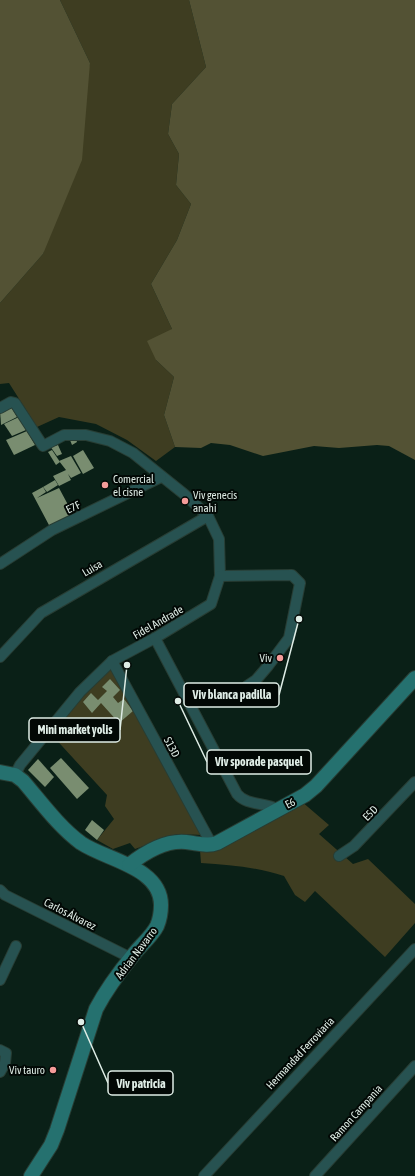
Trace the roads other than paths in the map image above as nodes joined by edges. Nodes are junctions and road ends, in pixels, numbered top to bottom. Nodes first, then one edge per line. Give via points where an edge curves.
1 (0, 408) edge
2 (161, 477) junction
3 (208, 516) junction
4 (0, 564) edge
5 (220, 576) junction
6 (155, 638) junction
7 (0, 657) edge
8 (112, 661) junction
9 (415, 678) edge
10 (247, 686) dead end
11 (0, 772) edge
12 (15, 775) junction
13 (415, 782) edge
14 (277, 809) junction
15 (212, 845) junction
16 (339, 856) dead end
17 (129, 865) junction
18 (0, 890) edge
19 (16, 946) dead end
20 (415, 949) edge
21 (131, 958) junction
22 (0, 980) edge
23 (3, 1051) edge
24 (415, 1066) edge
25 (0, 1072) edge
26 (31, 1176) edge
27 (204, 1176) edge
28 (315, 1176) edge

1 - 2 street, Fidel Andrade via 11,402 15,403 43,446 64,435 86,435 110,440 133,453
2 - 3 street, Fidel Andrade
2 - 4 street, E7F via 52,530
3 - 5 street, Fidel Andrade via 219,539
3 - 7 street, Luisa via 41,613
5 - 6 street, Fidel Andrade via 211,604
5 - 10 street via 292,575 300,582 289,638 256,680
6 - 8 street, Fidel Andrade
6 - 14 street via 237,794 245,801 271,805
8 - 12 street, Fidel Andrade via 80,692 20,765
8 - 15 street, S13D
9 - 14 street, E6 via 316,786 305,795
11 - 12 street
12 - 17 street, Adrian Navarro via 82,844
13 - 16 street, E5D via 354,846
14 - 15 street, E6
15 - 17 street via 184,842 163,846 142,855
17 - 21 street, Adrian Navarro via 150,879 161,898 161,916 156,927
18 - 21 street, Carlos Álvarez via 5,895
19 - 22 street
20 - 27 street, Hermandad Ferroviaria
21 - 26 street, Adrian Navarro via 96,1009 57,1130 51,1145
23 - 25 street via 5,1063
24 - 28 street, Ramon Campania

